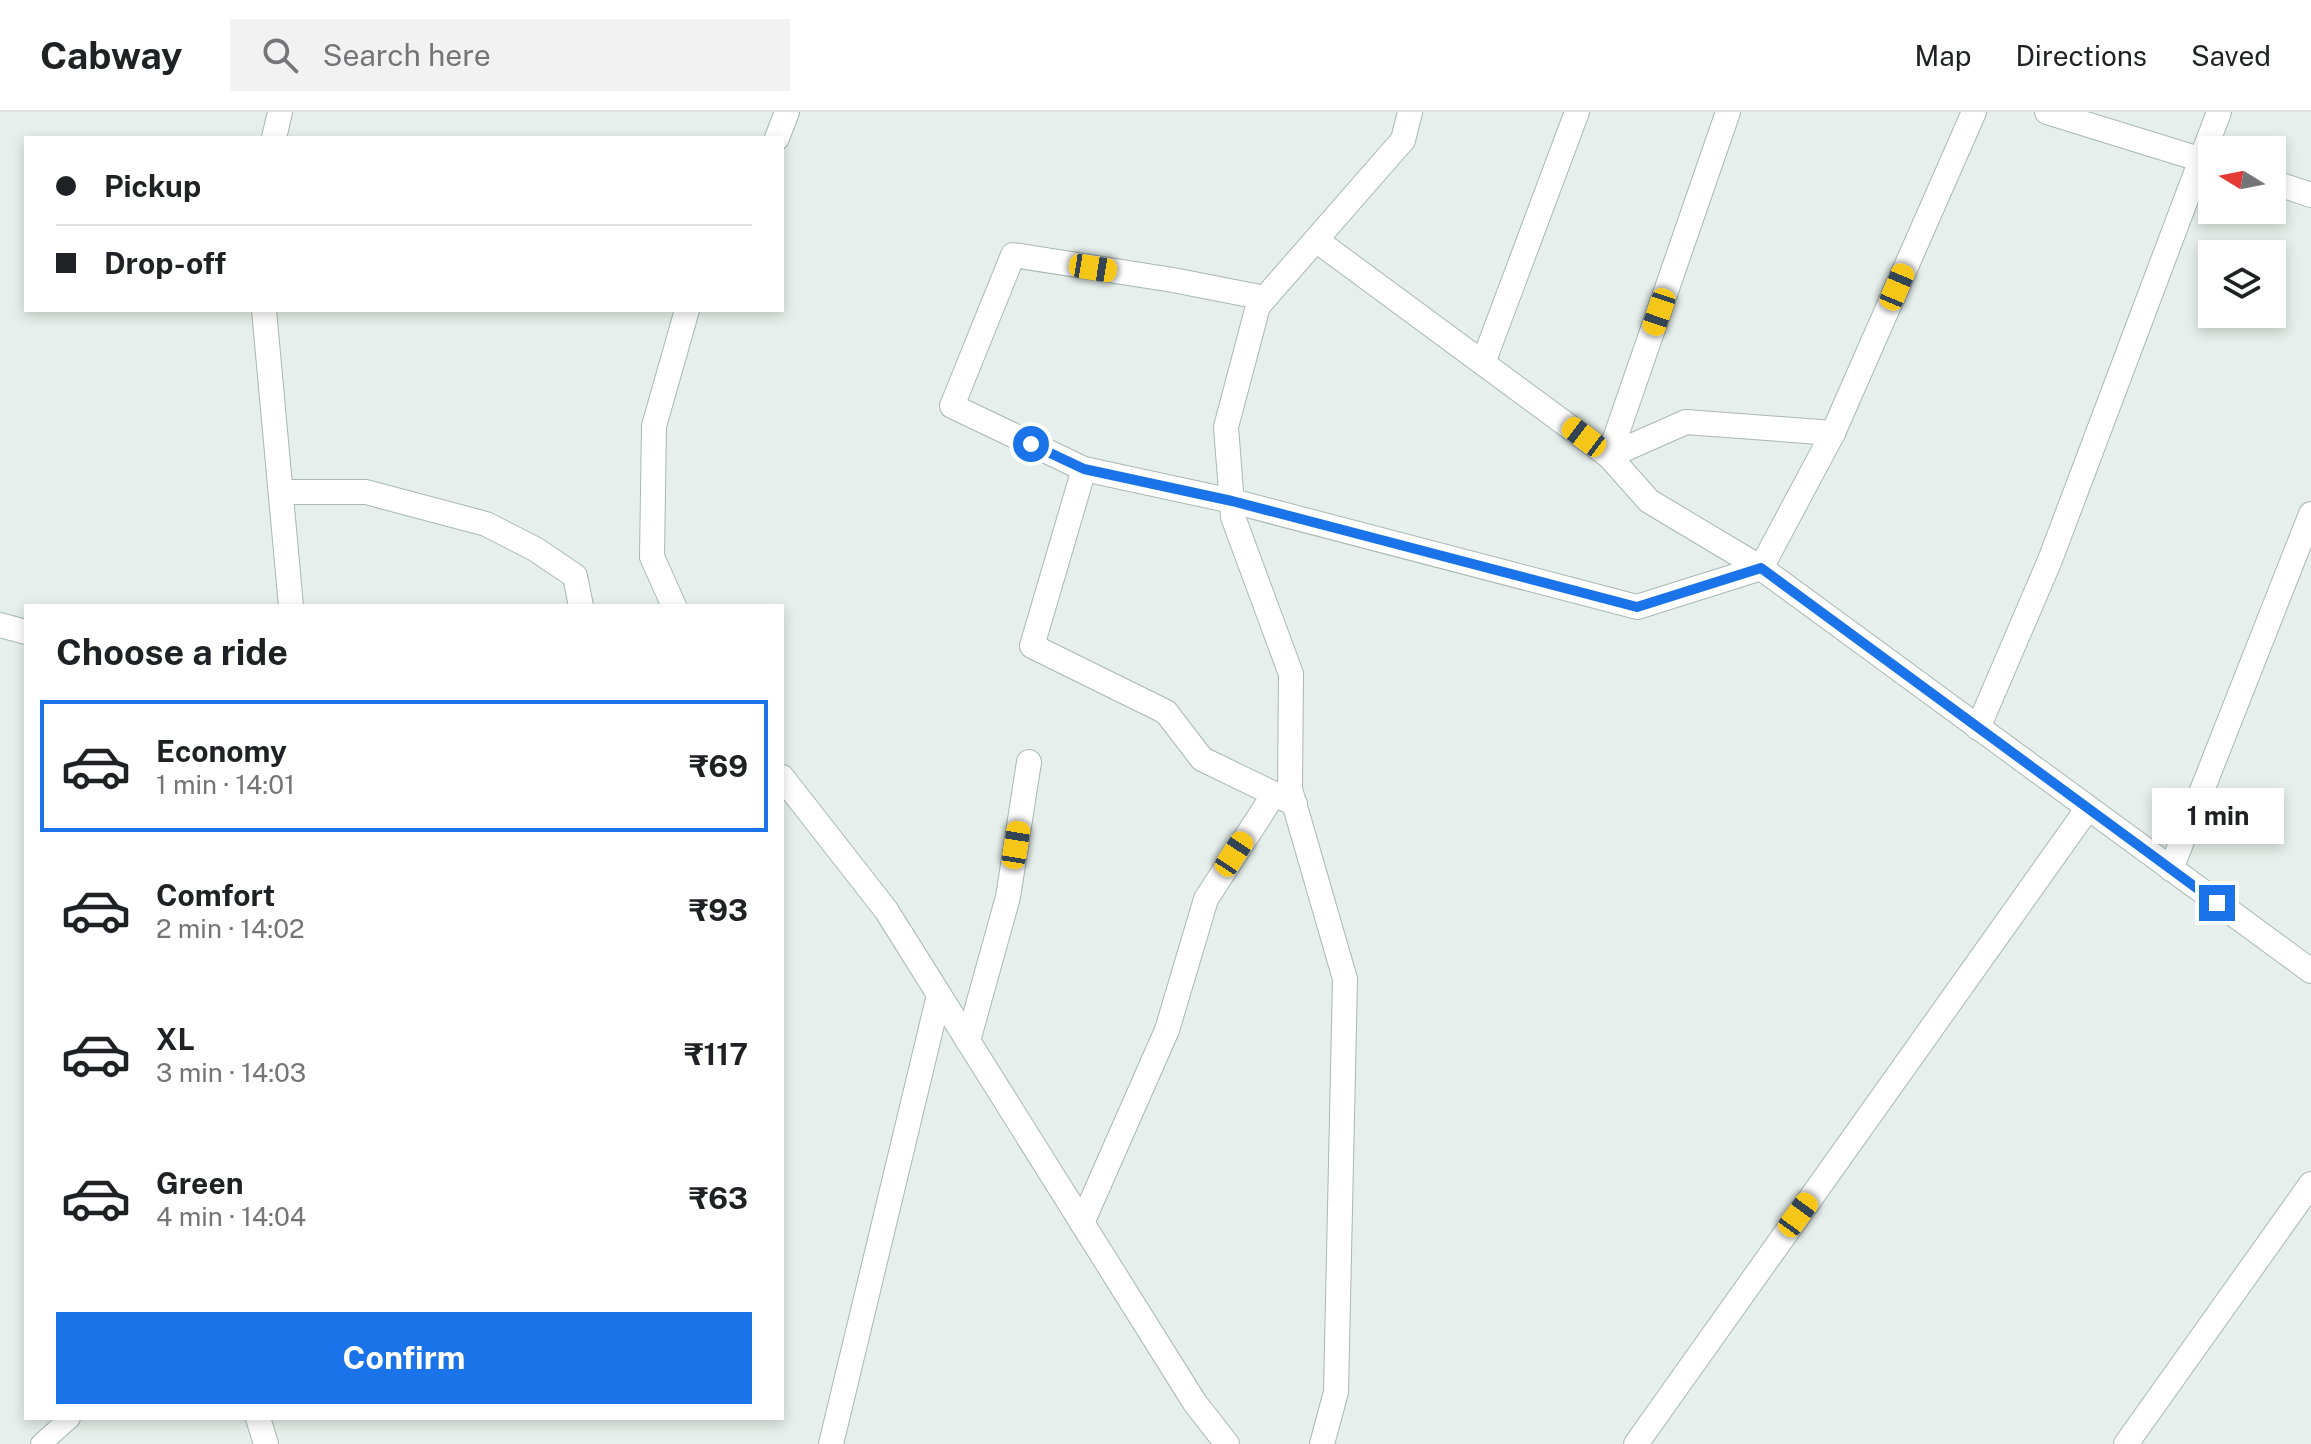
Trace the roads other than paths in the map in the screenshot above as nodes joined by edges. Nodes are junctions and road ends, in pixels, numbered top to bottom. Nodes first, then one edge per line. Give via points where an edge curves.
1 (280, 112) edge
2 (787, 112) edge
3 (1410, 112) edge
4 (1577, 112) edge
5 (1728, 112) edge
6 (1974, 112) edge
7 (2047, 112) edge
8 (2219, 112) edge
9 (274, 136) edge
10 (778, 136) edge
11 (2213, 136) edge
12 (2198, 158) edge
13 (2198, 184) edge
14 (2286, 187) edge
15 (2311, 195) edge
16 (1316, 240) junction
17 (1265, 298) junction
18 (264, 312) edge
19 (686, 312) edge
20 (1483, 363) junction
21 (1833, 433) junction
22 (1609, 456) junction
23 (1084, 469) junction
24 (281, 492) junction
25 (1232, 501) junction
26 (2311, 514) edge
27 (1761, 568) junction
28 (291, 604) edge
29 (581, 604) edge
30 (673, 604) edge
31 (0, 625) edge
32 (24, 631) edge
33 (1978, 728) junction
34 (1029, 762) dead end
35 (784, 780) edge
36 (1284, 799) junction
37 (2088, 808) junction
38 (2171, 869) junction
39 (2311, 971) edge
40 (939, 995) junction
41 (968, 1041) junction
42 (2311, 1184) edge
43 (1082, 1223) junction
44 (68, 1420) edge
45 (259, 1420) edge
46 (41, 1444) edge
47 (266, 1444) edge
48 (831, 1444) edge
49 (1227, 1444) edge
50 (1322, 1444) edge
51 (1636, 1444) edge
52 (2126, 1444) edge

1 - 9 street
2 - 10 street
3 - 16 street via 1403,140
4 - 20 street
5 - 22 street
6 - 21 street
7 - 12 street
8 - 11 street
13 - 33 street
14 - 15 street
16 - 17 street
16 - 20 street
17 - 23 street via 1013,255 952,406
17 - 25 street via 1258,306 1226,427
18 - 24 street
19 - 30 street via 654,426 652,557
20 - 22 street
21 - 22 street via 1686,422
21 - 27 street
22 - 27 street via 1649,501
23 - 25 street
23 - 36 street via 1032,646 1166,712 1202,759
24 - 28 street
24 - 29 street via 366,492 486,524 575,576
25 - 27 street via 1637,607
25 - 36 street via 1233,517 1291,674 1290,789
26 - 38 street
27 - 33 street
31 - 32 street
33 - 37 street
34 - 41 street via 1008,897
35 - 40 street via 886,910
36 - 43 street via 1206,899 1167,1030
36 - 50 street via 1345,979 1336,1392
37 - 38 street
37 - 51 street
38 - 39 street
40 - 41 street
40 - 48 street
41 - 43 street
42 - 52 street
43 - 49 street via 1195,1403
44 - 46 lane
45 - 47 street

